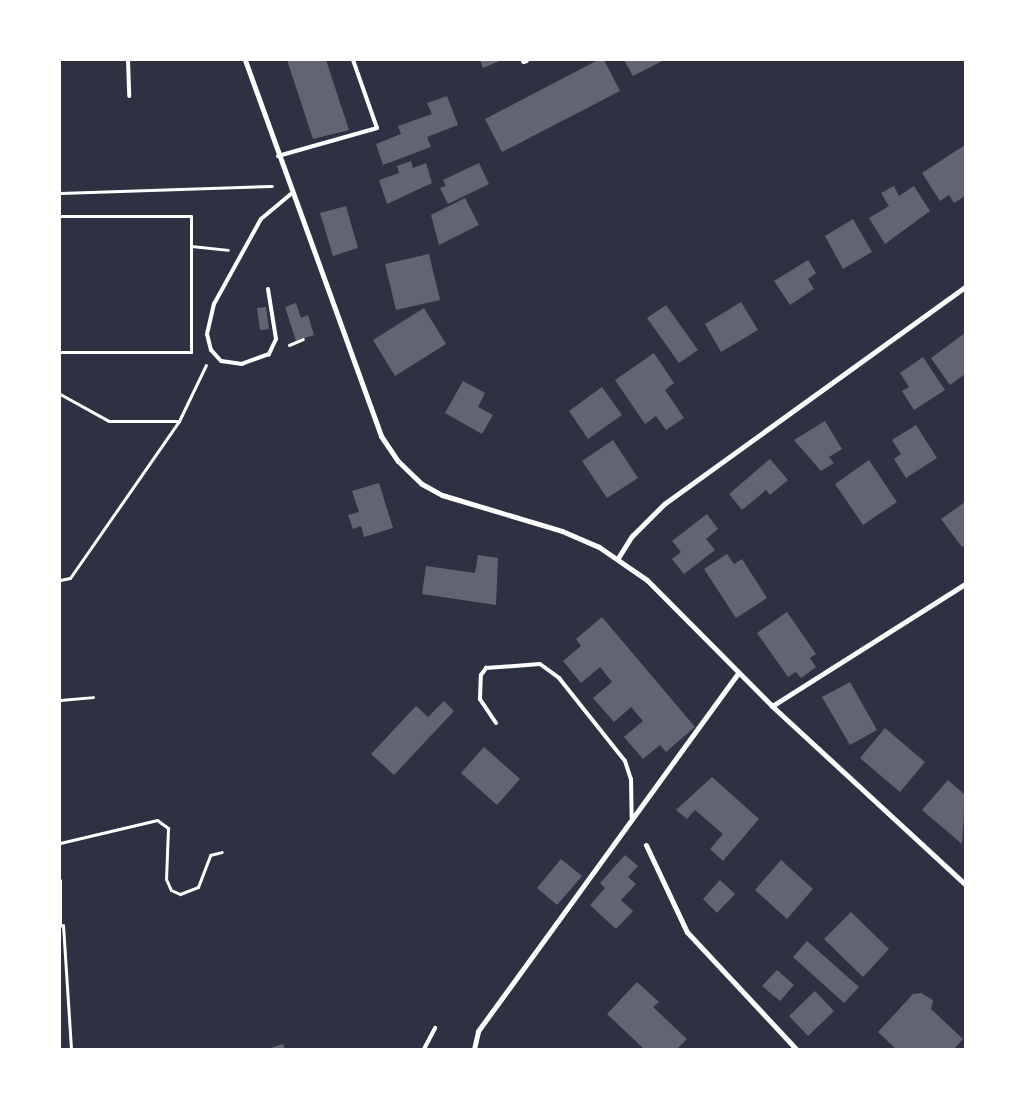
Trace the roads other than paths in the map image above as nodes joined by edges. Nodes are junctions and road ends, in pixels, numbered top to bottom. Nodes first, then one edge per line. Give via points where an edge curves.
1 (128, 60) edge
2 (245, 60) edge
3 (353, 60) edge
4 (129, 96) dead end
5 (278, 156) junction
6 (291, 194) junction
7 (965, 287) edge
8 (268, 289) dead end
9 (618, 558) junction
10 (965, 584) edge
11 (738, 673) junction
12 (772, 706) junction
13 (496, 723) dead end
14 (632, 822) junction
15 (646, 845) dead end
16 (965, 884) edge
17 (435, 1028) dead end
18 (424, 1049) edge
19 (474, 1049) edge
20 (796, 1049) edge

1 - 4 lane
2 - 5 street
3 - 5 lane via 377,128
5 - 6 street
6 - 8 lane via 261,219 236,257 214,304 207,334 211,350 221,361 242,364 269,354 276,339
6 - 9 street via 381,436 398,462 422,484 442,495 562,531
7 - 9 street via 664,504 632,536
9 - 11 street via 647,580
10 - 12 street
11 - 12 street
11 - 14 street
12 - 16 street
13 - 14 lane via 480,699 478,684 486,668 540,664 559,678 625,761 631,779
14 - 19 street via 478,1031
15 - 20 street via 687,932
17 - 18 lane

